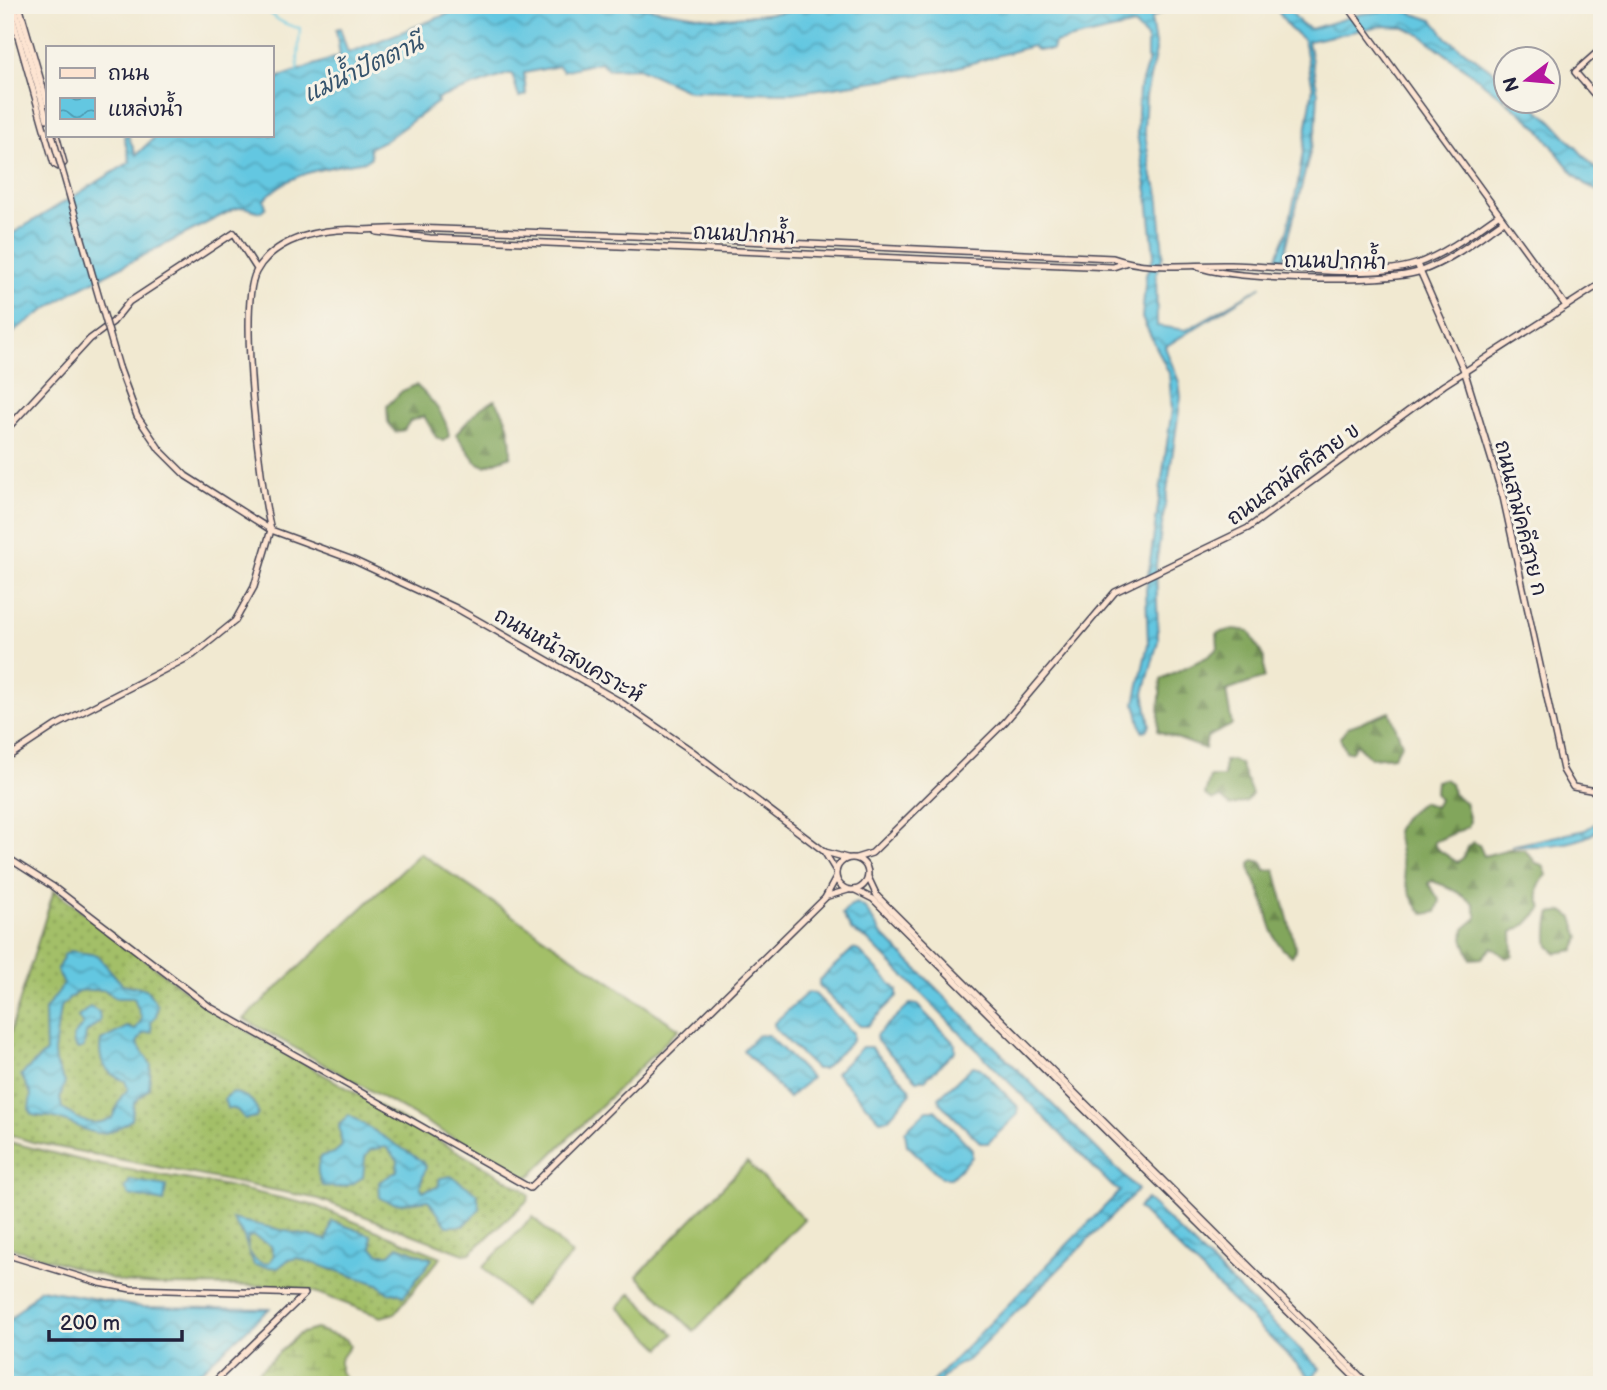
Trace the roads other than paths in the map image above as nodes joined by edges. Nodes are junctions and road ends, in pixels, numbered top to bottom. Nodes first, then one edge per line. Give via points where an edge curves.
1 (14, 5) edge
2 (1595, 5) edge
3 (1349, 8) edge
4 (1602, 9) edge
5 (1602, 48) edge
6 (46, 100) edge
7 (1602, 103) edge
8 (46, 116) edge
9 (46, 132) edge
10 (47, 136) edge
11 (54, 136) edge
12 (54, 136) edge
13 (1501, 218) junction
14 (361, 230) junction
15 (775, 243) junction
16 (961, 251) junction
17 (775, 252) junction
18 (961, 260) junction
19 (1125, 263) junction
20 (1417, 264) junction
21 (1195, 266) junction
22 (257, 270) junction
23 (1421, 272) junction
24 (1602, 283) edge
25 (1566, 306) junction
26 (1465, 373) junction
27 (5, 431) edge
28 (271, 530) junction
29 (5, 759) edge
30 (1602, 792) edge
31 (825, 852) junction
32 (872, 853) junction
33 (5, 856) edge
34 (847, 858) junction
35 (856, 858) junction
36 (836, 874) junction
37 (868, 874) junction
38 (848, 890) junction
39 (855, 890) junction
40 (825, 898) junction
41 (5, 1254) edge
42 (1265, 1285) junction
43 (1602, 1378) edge
44 (211, 1385) edge
45 (1362, 1385) edge
46 (1370, 1385) edge
47 (1595, 1385) edge

1 - 6 street
1 - 8 street
1 - 9 street
2 - 4 street
3 - 13 street
5 - 7 street via 1575,72
10 - 11 street via 54,164 59,167 64,163
12 - 28 street, ถนนหน้าสงเคราะห์, bridge via 137,416 172,464
13 - 20 street, ถนนปากน้ำ
13 - 23 street, ถนนปากน้ำ via 1450,257
13 - 25 street
14 - 15 street, ถนนปากน้ำ via 412,228
14 - 17 street, ถนนปากน้ำ via 430,238
14 - 22 street, ถนนปากน้ำ via 330,229 305,235
15 - 16 street, ถนนปากน้ำ
15 - 17 street
16 - 18 street
16 - 19 street, ถนนปากน้ำ via 1113,258
17 - 18 street, ถนนปากน้ำ
18 - 19 street, ถนนปากน้ำ via 1113,267
19 - 21 street, ถนนปากน้ำ
20 - 21 street, ถนนปากน้ำ via 1384,270
20 - 23 street, ถนนสามัคคีสาย ก
21 - 23 street, ถนนปากน้ำ via 1208,271 1355,279
22 - 27 street via 234,233 129,302
22 - 28 street via 249,292 249,322 257,431
23 - 26 street, ถนนสามัคคีสาย ก
24 - 25 street, ถนนสามัคคีสาย ข
25 - 26 street, ถนนสามัคคีสาย ข
26 - 30 street, ถนนสามัคคีสาย ก via 1503,497 1563,770 1573,786
26 - 32 street, ถนนสามัคคีสาย ข via 1248,528 1126,584 1005,722
28 - 29 street via 254,587 235,621 193,655 55,726
28 - 31 street, ถนนหน้าสงเคราะห์ via 384,574 497,630 657,726
31 - 34 street, ถนนหน้าสงเคราะห์
31 - 36 street, ถนนหน้าสงเคราะห์
32 - 35 street, ถนนสามัคคีสาย ข
32 - 37 street
33 - 40 street via 52,886 210,1007 530,1188
34 - 35 street
34 - 36 street
35 - 37 street
36 - 38 street
36 - 40 street
37 - 39 street via 864,886
37 - 42 street via 877,896
38 - 39 street
38 - 40 street
39 - 42 street via 873,899
41 - 44 street via 131,1289 305,1294
42 - 45 street
42 - 46 street
43 - 47 street

